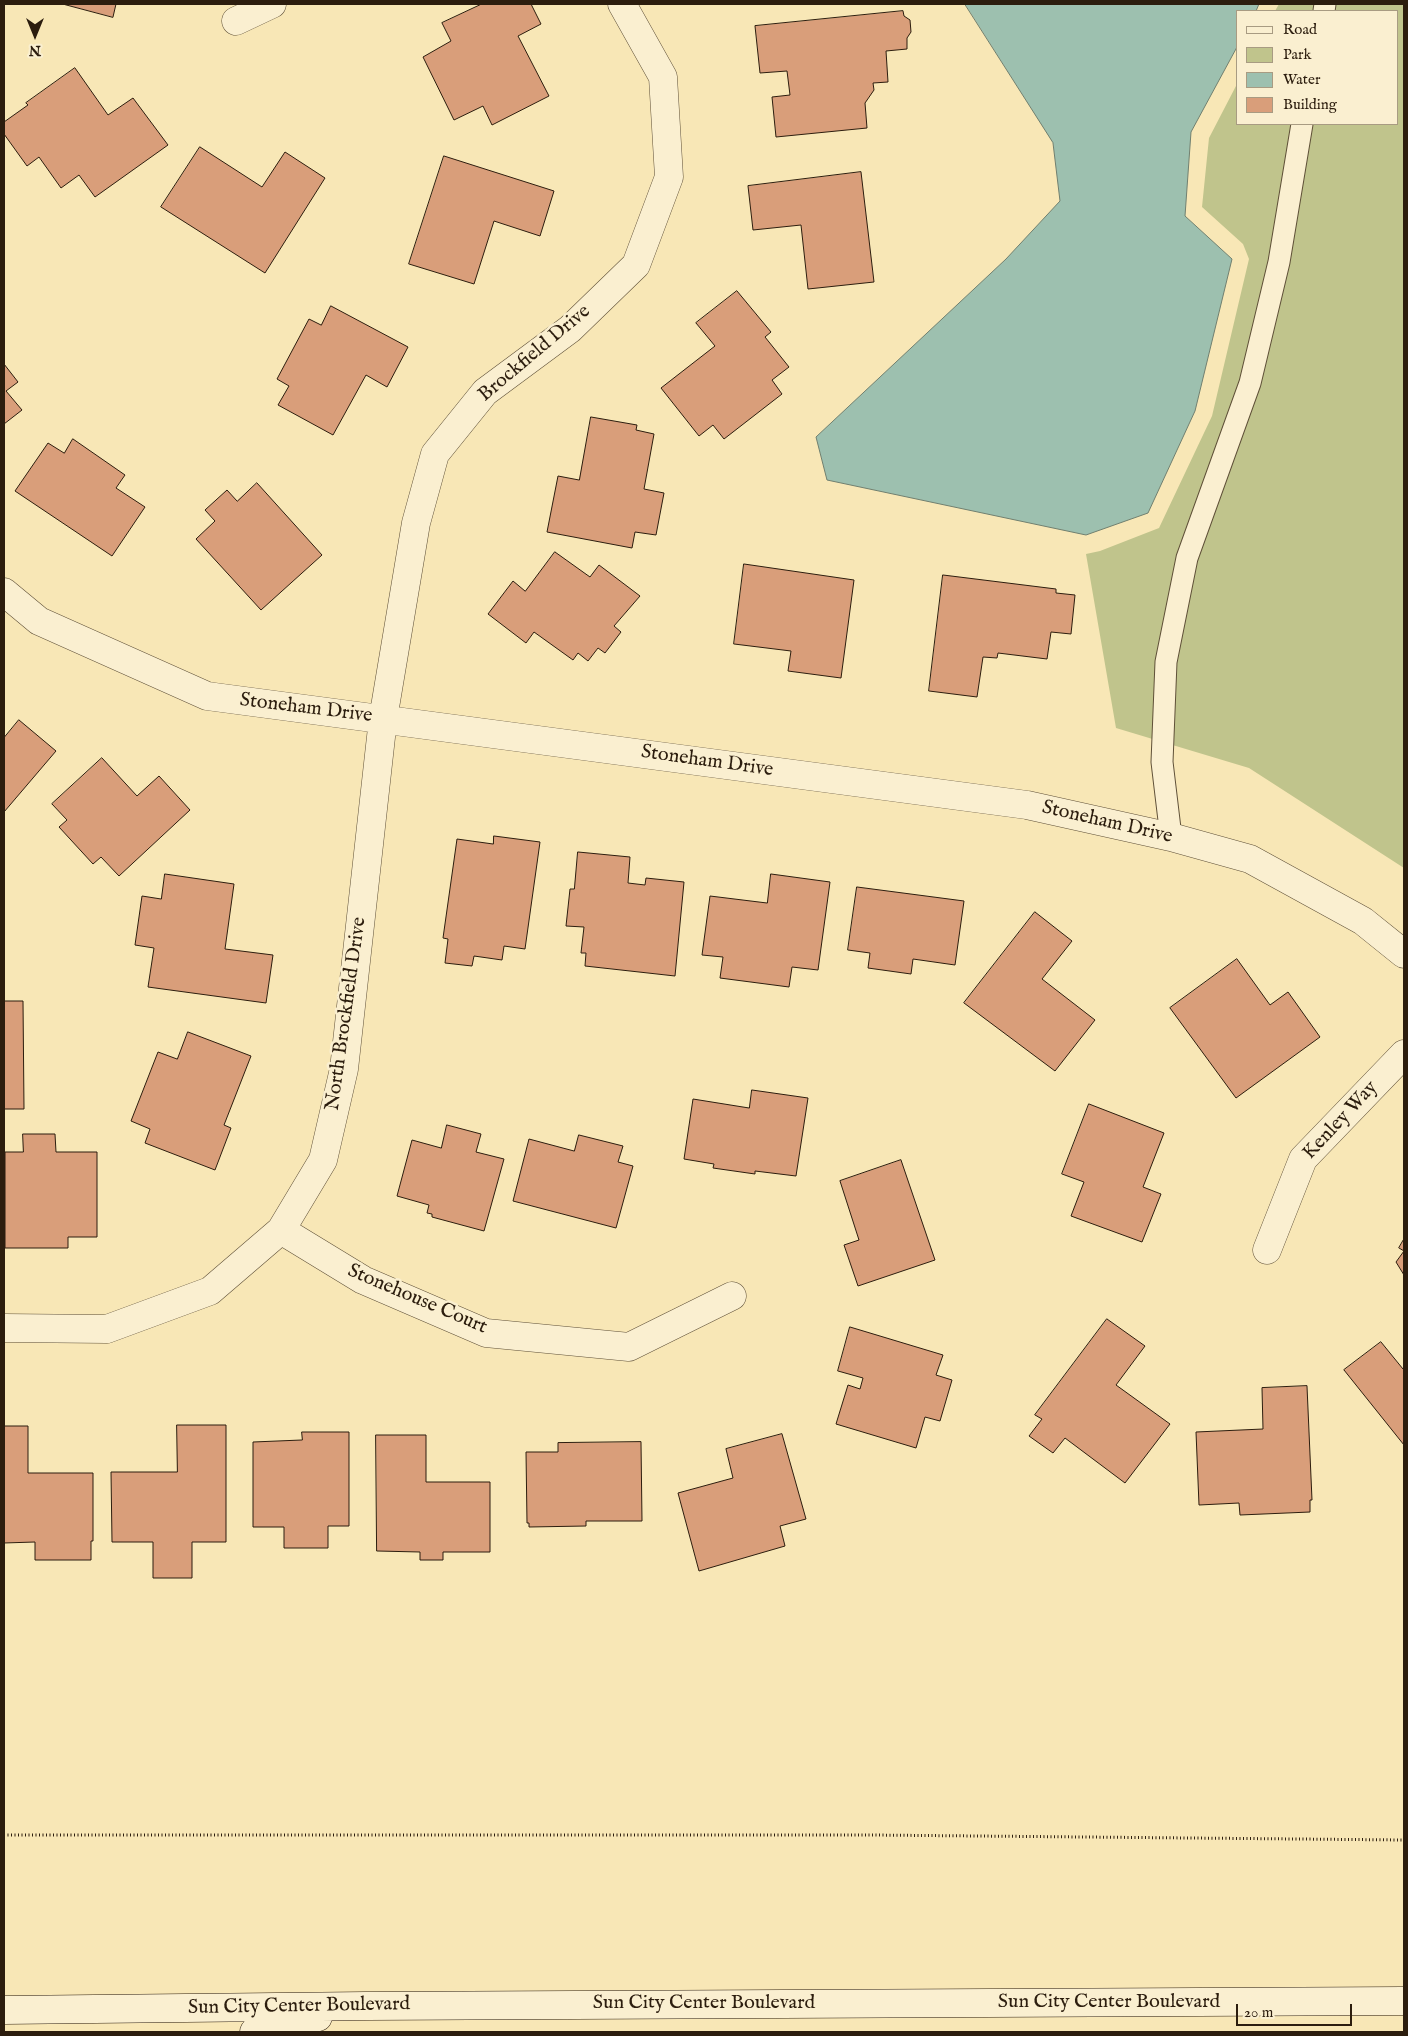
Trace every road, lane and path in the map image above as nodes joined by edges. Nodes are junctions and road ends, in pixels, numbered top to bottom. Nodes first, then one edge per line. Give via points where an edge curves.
1 (272, 4) edge
2 (622, 4) edge
3 (236, 22) dead end
4 (1302, 125) edge
5 (4, 592) edge
6 (383, 719) junction
7 (1171, 837) junction
8 (1404, 954) edge
9 (1404, 1054) edge
10 (280, 1230) junction
11 (1267, 1250) dead end
12 (732, 1296) dead end
13 (4, 1328) edge
14 (4, 1835) edge
15 (1404, 1840) edge
16 (1404, 2001) edge
17 (366, 2006) junction
18 (4, 2010) edge
19 (254, 2032) edge

1 - 3 street
2 - 6 street, Brockfield Drive via 663,77 669,176 636,265 570,329 485,392 435,454 416,523
4 - 7 lane via 1279,262 1250,383 1188,558 1166,662 1162,762
5 - 6 street, Stoneham Drive via 39,621 207,696
6 - 7 street, Stoneham Drive via 1027,805
6 - 10 street, North Brockfield Drive via 344,1069 323,1160
7 - 8 street, Stoneham Drive via 1250,858 1363,921
9 - 11 street, Kenley Way via 1303,1159
10 - 12 street, Stonehouse Court via 363,1280 486,1333 629,1347
10 - 13 street, North Brockfield Drive via 210,1291 106,1329
14 - 15 path via 872,1835
16 - 17 street, Sun City Center Boulevard
17 - 18 street, Sun City Center Boulevard
17 - 19 street

